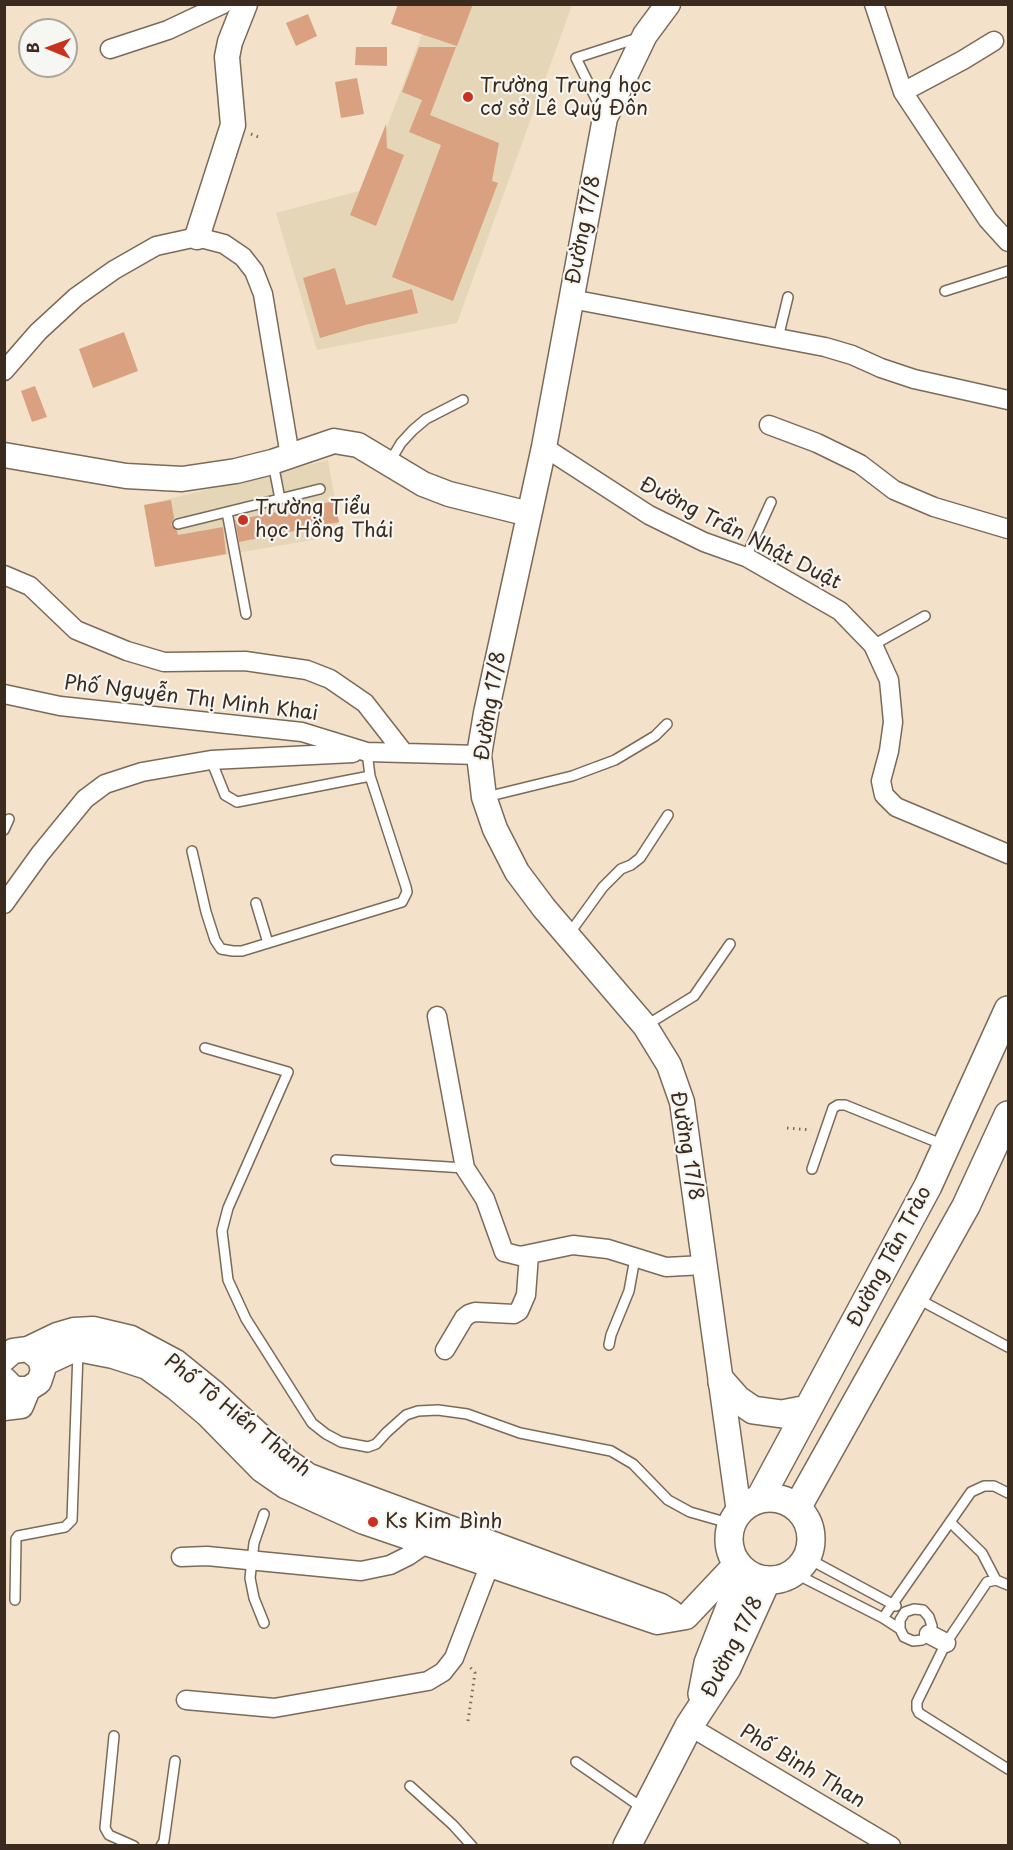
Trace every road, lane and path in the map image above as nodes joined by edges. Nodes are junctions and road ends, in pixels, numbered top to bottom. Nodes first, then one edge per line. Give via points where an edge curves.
1 (223, 4) edge
2 (245, 4) edge
3 (668, 4) edge
4 (874, 4) edge
5 (645, 35) junction
6 (994, 41) dead end
7 (110, 49) dead end
8 (903, 92) junction
9 (605, 118) junction
10 (197, 237) junction
11 (1008, 242) edge
12 (1008, 271) edge
13 (945, 291) dead end
14 (788, 297) dead end
15 (571, 299) junction
16 (778, 338) junction
17 (4, 371) edge
18 (463, 400) dead end
19 (1008, 400) edge
20 (769, 425) dead end
21 (543, 447) junction
22 (4, 455) edge
23 (281, 459) junction
24 (389, 464) junction
25 (320, 489) dead end
26 (280, 499) junction
27 (771, 502) dead end
28 (227, 512) junction
29 (529, 514) junction
30 (178, 524) dead end
31 (1008, 529) edge
32 (746, 557) junction
33 (4, 575) edge
34 (246, 614) dead end
35 (925, 616) dead end
36 (873, 645) junction
37 (4, 694) edge
38 (667, 724) dead end
39 (367, 752) junction
40 (404, 753) junction
41 (479, 756) junction
42 (211, 760) junction
43 (370, 776) junction
44 (484, 797) junction
45 (668, 815) dead end
46 (9, 819) dead end
47 (4, 830) edge
48 (192, 850) dead end
49 (1008, 854) edge
50 (256, 903) dead end
51 (4, 904) edge
52 (568, 936) junction
53 (268, 943) junction
54 (730, 944) dead end
55 (1008, 1010) edge
56 (437, 1016) dead end
57 (645, 1026) junction
58 (205, 1048) dead end
59 (1008, 1115) edge
60 (787, 1128) dead end
61 (825, 1131) junction
62 (946, 1146) junction
63 (336, 1160) dead end
64 (465, 1168) junction
65 (812, 1169) dead end
66 (529, 1255) junction
67 (635, 1258) junction
68 (704, 1265) junction
69 (916, 1298) junction
70 (609, 1345) dead end
71 (1008, 1347) edge
72 (78, 1350) junction
73 (445, 1350) dead end
74 (35, 1356) junction
75 (4, 1359) edge
76 (722, 1382) junction
77 (10, 1390) edge
78 (808, 1409) junction
79 (1008, 1493) edge
80 (798, 1508) junction
81 (743, 1512) junction
82 (264, 1514) dead end
83 (950, 1522) junction
84 (432, 1533) junction
85 (181, 1557) dead end
86 (251, 1560) junction
87 (490, 1564) junction
88 (800, 1565) junction
89 (749, 1572) junction
90 (996, 1580) junction
91 (1008, 1585) edge
92 (15, 1600) dead end
93 (893, 1604) junction
94 (905, 1612) junction
95 (680, 1618) junction
96 (883, 1618) junction
97 (264, 1623) dead end
98 (900, 1629) junction
99 (929, 1634) junction
100 (946, 1643) junction
101 (454, 1658) junction
102 (186, 1700) dead end
103 (694, 1720) junction
104 (468, 1721) dead end
105 (114, 1736) dead end
106 (174, 1761) dead end
107 (576, 1762) dead end
108 (1008, 1769) edge
109 (410, 1786) dead end
110 (646, 1810) junction
111 (132, 1845) edge
112 (161, 1845) edge
113 (472, 1845) edge
114 (627, 1845) edge
115 (891, 1845) edge

1 - 7 street via 168,30
2 - 10 street via 227,57 233,125
3 - 5 street, Đường 17/8
4 - 8 street
5 - 9 street, Đường 17/8
5 - 9 lane via 576,58
6 - 8 street
8 - 11 street via 988,220
9 - 15 street, Đường 17/8
10 - 17 street via 156,246 114,270 76,297
10 - 23 street via 224,243 243,256 263,294
12 - 13 lane
14 - 16 lane
15 - 16 street
15 - 21 street, Đường 17/8
16 - 19 street via 852,355 914,379
18 - 24 lane via 413,430
20 - 31 street via 860,464 894,490 934,507
21 - 29 street, Đường 17/8
21 - 32 street, Đường Trần Nhật Duật via 649,515
22 - 23 street via 126,476 182,478 236,471
23 - 24 street via 334,441 358,445
23 - 26 lane
24 - 29 street via 449,494
25 - 26 lane
26 - 28 lane
27 - 32 lane
28 - 30 lane
28 - 34 lane
29 - 41 street, Đường 17/8
32 - 36 street, Đường Trần Nhật Duật via 840,611
33 - 40 street via 30,586 76,630 127,651 164,662 244,661 307,670 330,679 365,704
35 - 36 lane
36 - 49 street, Đường Trần Nhật Duật via 890,680 893,722 881,781 884,795 896,807
37 - 39 street, Phố Nguyễn Thị Minh Khai via 60,706 302,732
38 - 44 lane via 655,736 615,760 572,776
39 - 40 street, Phố Nguyễn Thị Minh Khai
39 - 42 street
39 - 43 lane
40 - 41 street, Phố Nguyễn Thị Minh Khai
41 - 44 street, Đường 17/8
42 - 43 lane via 225,795 237,802
42 - 51 street via 142,772 105,784 86,799
43 - 53 lane via 406,887 402,902
44 - 52 street, Đường 17/8 via 517,872
45 - 52 lane via 640,858 621,869 603,887
46 - 47 lane
48 - 53 lane via 206,912 221,949 242,951
50 - 53 lane
52 - 57 street, Đường 17/8
54 - 57 lane via 690,1000
55 - 62 main road, Đường Tân Trào
56 - 64 street
57 - 68 street, Đường 17/8 via 669,1065 681,1102
58 - 81 lane via 288,1072 228,1208 222,1231 228,1280 246,1319 312,1423 341,1442 368,1447 406,1415 438,1410 467,1414 520,1433 611,1451 633,1464 668,1500 690,1512
59 - 69 main road, Đường Tân Trào via 966,1206
60 - 61 path
61 - 62 lane via 833,1108 838,1105
61 - 65 lane
62 - 78 main road, Đường Tân Trào
63 - 64 lane
64 - 66 street via 485,1199 504,1252
66 - 67 street via 573,1245 608,1249
66 - 73 street via 526,1295 519,1311 469,1314
67 - 68 street via 666,1266
67 - 70 lane via 629,1291
68 - 76 street, Đường 17/8
69 - 71 lane
69 - 80 main road, Đường Tân Trào
72 - 74 street, Phố Tô Hiến Thành
72 - 84 street, Phố Tô Hiến Thành via 147,1367 208,1415 262,1470 285,1486 364,1522
72 - 92 lane via 72,1520 65,1527 18,1536
74 - 75 street, Phố Tô Hiến Thành via 13,1351
74 - 77 street via 42,1377 34,1387
74 - 84 street, Phố Tô Hiến Thành via 57,1335 74,1330 93,1329 131,1338 176,1362 309,1476
76 - 78 main road via 753,1410 782,1414
76 - 81 street, Đường 17/8
78 - 81 main road, Đường Tân Trào
79 - 83 lane via 994,1486 976,1489
80 - 81 main road via 773,1497
80 - 88 main road via 811,1531 811,1545
81 - 89 main road via 729,1538 731,1551
82 - 86 lane
83 - 90 lane via 982,1553
83 - 93 lane
84 - 86 street via 408,1556 390,1565 361,1571
84 - 87 street, Phố Tô Hiến Thành
84 - 95 street, Phố Tô Hiến Thành via 661,1606
85 - 86 street
86 - 97 lane via 254,1598
87 - 95 street, Phố Tô Hiến Thành via 657,1622
87 - 101 street
88 - 89 main road via 781,1579
88 - 93 lane
88 - 96 lane
89 - 95 street
89 - 103 main road, Đường 17/8 via 708,1663
90 - 91 lane
90 - 100 lane via 987,1582
93 - 94 lane
93 - 96 lane
94 - 98 lane
94 - 99 lane via 923,1610 932,1626
96 - 98 lane
98 - 99 lane via 904,1637 913,1641
99 - 100 street
100 - 108 lane via 917,1709
101 - 102 street via 428,1682 274,1708
101 - 104 path via 474,1670
103 - 110 main road, Đường 17/8
103 - 115 street, Phố Bình Than
105 - 111 lane via 105,1827 109,1835
106 - 112 lane
107 - 110 lane
109 - 113 lane
110 - 114 main road, Đường 17/8

